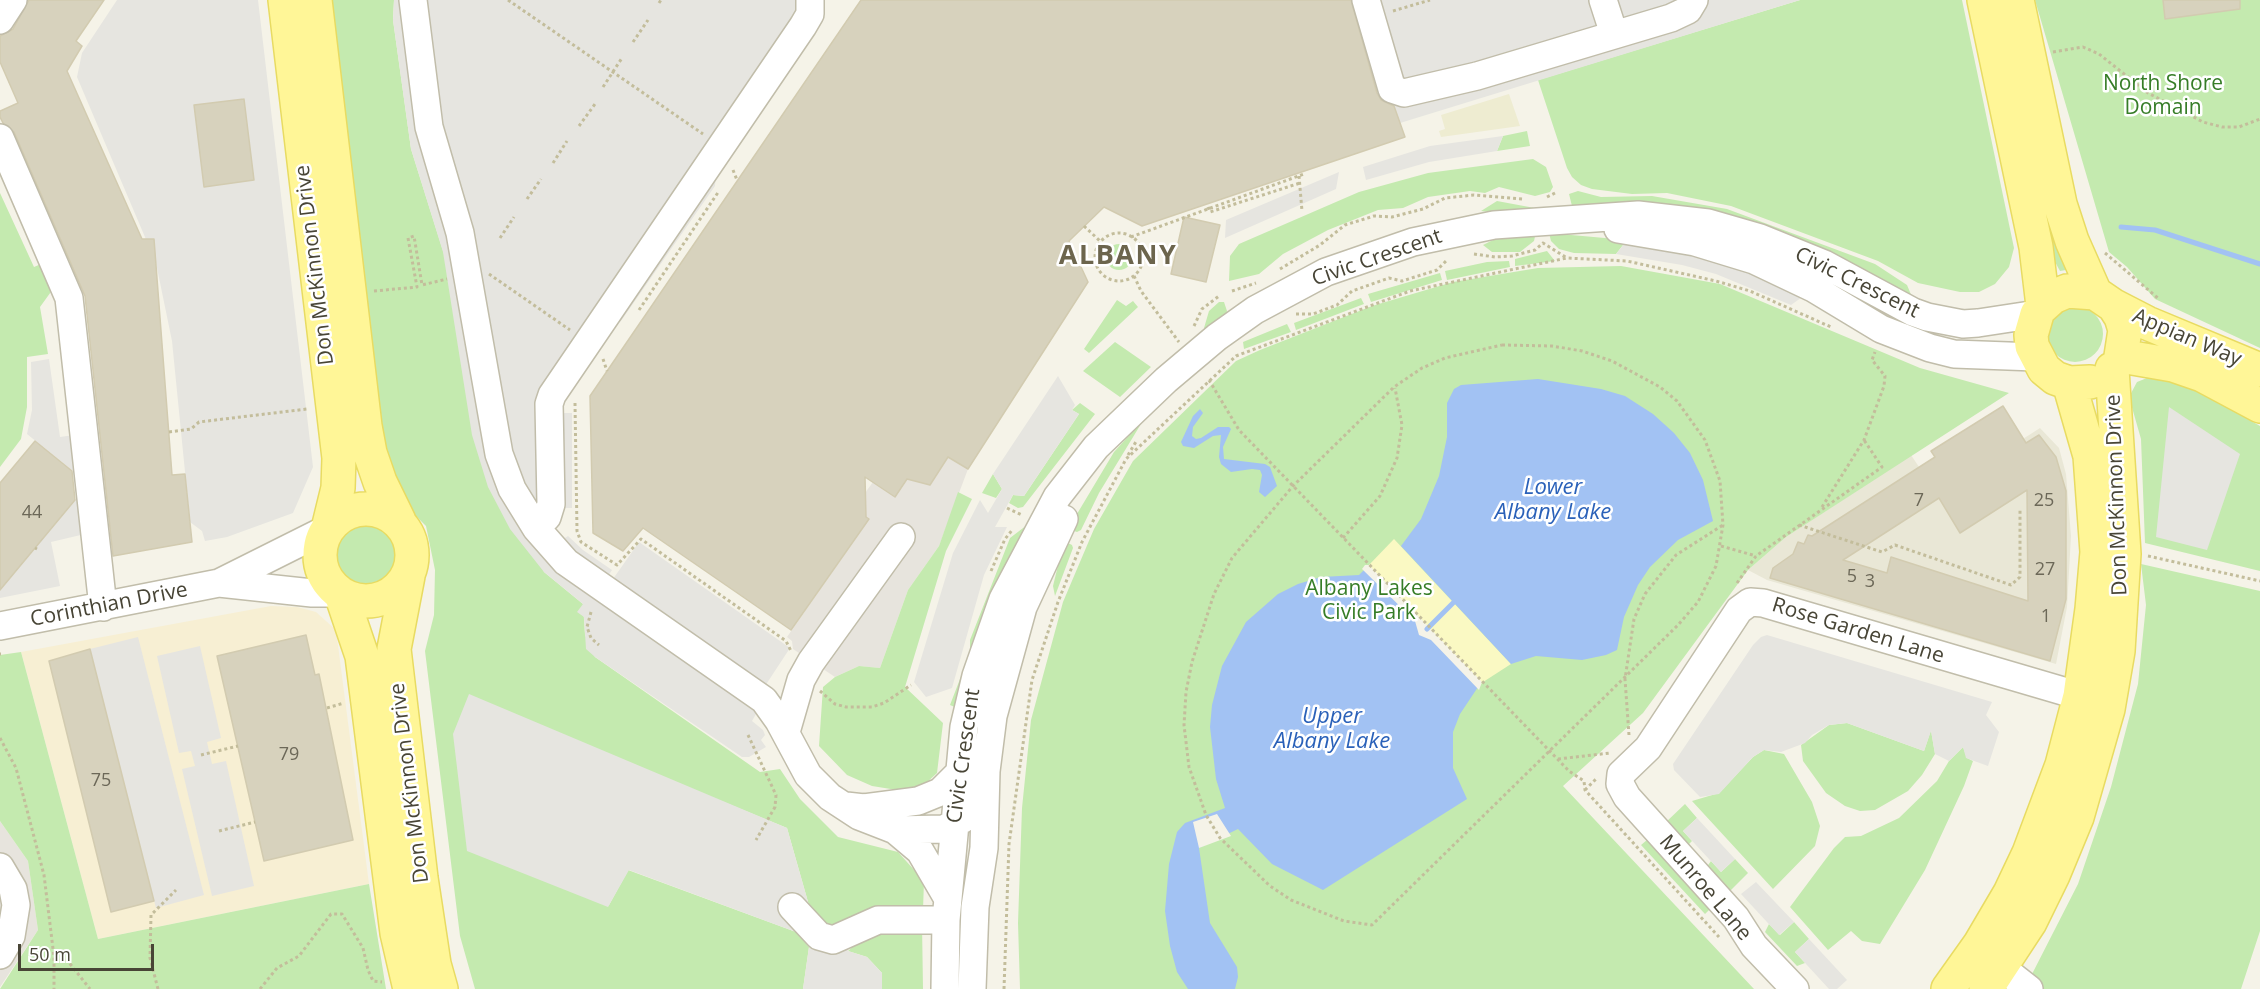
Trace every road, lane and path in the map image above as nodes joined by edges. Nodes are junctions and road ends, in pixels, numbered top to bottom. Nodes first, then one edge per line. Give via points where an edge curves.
1 (13, 0) edge
2 (285, 0) edge
3 (315, 0) edge
4 (413, 0) edge
5 (508, 0) edge
6 (810, 0) edge
7 (1430, 0) edge
8 (1603, 0) edge
9 (1694, 0) edge
10 (1984, 0) edge
11 (2017, 0) edge
12 (1369, 6) edge
13 (0, 20) edge
14 (648, 20) dead end
15 (1614, 34) junction
16 (633, 42) dead end
17 (2028, 57) junction
18 (622, 58) dead end
19 (613, 72) junction
20 (603, 87) dead end
21 (595, 104) dead end
22 (2260, 119) edge
23 (579, 126) dead end
24 (0, 138) edge
25 (567, 141) dead end
26 (721, 146) junction
27 (552, 162) dead end
28 (1304, 174) dead end
29 (1299, 176) junction
30 (541, 179) dead end
31 (737, 180) dead end
32 (722, 183) dead end
33 (1300, 183) junction
34 (527, 200) dead end
35 (1208, 207) junction
36 (1302, 211) dead end
37 (514, 217) dead end
38 (1572, 222) junction
39 (1084, 226) dead end
40 (1131, 237) junction
41 (500, 238) dead end
42 (1101, 242) junction
43 (2102, 250) dead end
44 (1466, 255) dead end
45 (1456, 258) dead end
46 (1567, 258) junction
47 (483, 270) dead end
48 (1134, 276) junction
49 (450, 278) dead end
50 (366, 292) dead end
51 (1219, 296) dead end
52 (2104, 299) junction
53 (2161, 301) dead end
54 (2040, 310) junction
55 (1287, 315) dead end
56 (633, 317) dead end
57 (1833, 328) dead end
58 (580, 336) dead end
59 (1190, 343) junction
60 (1877, 347) dead end
61 (606, 351) dead end
62 (2035, 357) junction
63 (2117, 362) junction
64 (597, 364) dead end
65 (2260, 370) edge
66 (1209, 380) junction
67 (2069, 383) junction
68 (1394, 387) junction
69 (576, 395) dead end
70 (2260, 406) edge
71 (318, 408) dead end
72 (1130, 431) junction
73 (169, 432) dead end
74 (1864, 440) junction
75 (1126, 459) junction
76 (1293, 486) junction
77 (2020, 509) dead end
78 (399, 521) junction
79 (1724, 525) junction
80 (1799, 525) dead end
81 (536, 528) junction
82 (328, 529) junction
83 (901, 537) dead end
84 (1343, 538) junction
85 (1721, 546) junction
86 (2124, 554) junction
87 (1756, 556) dead end
88 (408, 576) junction
89 (2260, 581) edge
90 (219, 583) junction
91 (341, 594) junction
92 (103, 607) junction
93 (591, 612) dead end
94 (0, 626) edge
95 (599, 645) dead end
96 (790, 653) dead end
97 (1625, 680) junction
98 (911, 685) dead end
99 (820, 691) dead end
100 (2080, 696) junction
101 (786, 732) junction
102 (748, 735) dead end
103 (0, 738) edge
104 (1629, 738) dead end
105 (238, 746) dead end
106 (1550, 751) junction
107 (1618, 753) dead end
108 (201, 755) dead end
109 (1558, 759) junction
110 (986, 771) junction
111 (958, 774) junction
112 (1611, 778) junction
113 (1585, 790) junction
114 (898, 818) junction
115 (255, 822) dead end
116 (954, 824) junction
117 (219, 831) dead end
118 (756, 840) dead end
119 (0, 867) edge
120 (977, 882) junction
121 (176, 890) dead end
122 (792, 907) dead end
123 (947, 909) junction
124 (1721, 938) dead end
125 (0, 955) edge
126 (54, 957) junction
127 (1994, 978) edge
128 (408, 984) edge
129 (54, 989) edge
130 (90, 989) edge
131 (158, 989) edge
132 (260, 989) edge
133 (441, 989) edge
134 (945, 989) edge
135 (972, 989) edge
136 (1004, 989) edge
137 (1795, 989) edge
138 (1948, 989) edge
139 (2030, 989) edge

1 - 13 street
2 - 82 main road, Don McKinnon Drive via 339,458 338,488
3 - 78 main road, Don McKinnon Drive via 365,426 380,482
4 - 81 street via 429,126 460,233 499,454 512,489
5 - 19 path
6 - 26 street via 810,14 803,26
7 - 12 path
8 - 15 street
9 - 15 street via 1683,13
10 - 54 main road via 2036,247
11 - 17 main road
12 - 15 street via 1392,88 1404,93 1477,76
14 - 16 path
17 - 22 path via 2083,46 2148,93 2203,122 2239,127
17 - 52 main road via 2065,223
18 - 19 path
19 - 20 path
19 - 26 path
21 - 23 path
24 - 92 street via 69,298
25 - 27 path
26 - 31 path
26 - 81 street via 552,395 551,504 547,518
28 - 29 path
29 - 33 path
29 - 35 path
30 - 34 path
32 - 56 path via 718,195
33 - 35 path via 1210,212
33 - 36 path
35 - 40 path
37 - 41 path
38 - 54 street, Civic Crescent via 1638,215 1708,223 1824,264 1913,312 1963,324
38 - 59 street, Civic Crescent via 1484,227 1413,242 1354,261 1300,285
38 - 62 street, Civic Crescent via 1668,237 1754,260 1813,288 1881,329 1930,348 1954,354
39 - 42 path
40 - 42 path via 1118,234
40 - 48 path via 1138,242 1143,255
42 - 48 path via 1096,261 1103,275 1118,281
43 - 53 path
44 - 46 path via 1512,256 1535,250 1543,243
45 - 55 path via 1445,260 1437,270 1402,282 1389,278 1352,291 1337,305 1313,315
46 - 57 path via 1627,261 1716,281 1750,291
46 - 66 path via 1410,291 1236,356
47 - 58 path
48 - 59 path via 1181,344
49 - 50 path via 422,285 414,236 408,238 417,286
51 - 59 path via 1202,309
52 - 54 main road via 2067,291
52 - 63 main road via 2125,330
52 - 65 main road, Appian Way via 2147,323
54 - 62 main road via 2031,335
59 - 66 path
59 - 72 street, Civic Crescent
60 - 74 path via 1872,360 1885,376 1884,386
61 - 64 path
62 - 67 main road via 2055,378
63 - 67 main road via 2093,381
63 - 70 main road, Appian Way via 2173,365 2202,375
63 - 86 main road, Don McKinnon Drive
66 - 75 path
66 - 76 path via 1239,430
67 - 100 main road, Don McKinnon Drive via 2090,456 2097,552
68 - 76 path
68 - 79 path via 1445,358 1502,345 1552,346 1612,361 1660,387 1689,414 1715,462
68 - 84 path via 1402,425 1397,459 1380,496
69 - 96 path via 577,531 581,542 616,565 641,539 786,641
71 - 73 path via 199,422 191,429
72 - 75 path
72 - 110 street, Civic Crescent via 1071,506 1032,582 1000,685
72 - 111 street, Civic Crescent via 1096,447 1063,488 1026,551 1002,599 968,702
74 - 74 path via 1832,492 1819,511 1882,467
75 - 136 path via 1082,542 1032,680 1009,844
76 - 84 path
76 - 106 path via 1232,558 1214,594 1192,662 1184,725 1190,767 1206,815 1220,838 1270,886 1291,900 1344,921 1372,925
77 - 80 path via 2020,577 2011,585 1895,544 1882,552
78 - 82 main road via 384,511 357,509 340,516
78 - 88 main road via 412,547
79 - 85 path
79 - 97 path via 1676,555 1645,594 1634,619
81 - 101 street via 566,562 764,700
82 - 90 street, Corinthian Drive
82 - 91 main road via 321,544 322,568
83 - 101 street via 811,662 801,680
84 - 106 path
85 - 87 path
85 - 97 path via 1709,584 1698,602
86 - 89 path
86 - 127 main road, Don McKinnon Drive via 2118,651 2095,763 2053,875 2030,922
88 - 91 main road via 396,591 379,600 359,601
88 - 133 main road, Don McKinnon Drive via 394,649 421,878
90 - 91 street, Corinthian Drive
90 - 92 street, Corinthian Drive
91 - 128 main road, Don McKinnon Drive via 362,656 397,933
92 - 94 street, Corinthian Drive
93 - 95 path via 587,627
97 - 104 path
97 - 106 path
98 - 99 path via 884,703 855,709 835,704
100 - 112 street, Rose Garden Lane via 1750,602 1734,617 1648,748 1621,774
100 - 138 main road, Don McKinnon Drive via 2055,784 2029,853 1992,924
101 - 114 street via 818,787 842,805
102 - 118 path via 776,795 775,807
103 - 126 path via 16,768 44,875
105 - 108 path
106 - 109 path
107 - 109 path
109 - 113 path via 1584,781
110 - 116 street via 969,812
110 - 120 street, Civic Crescent via 984,848
111 - 114 street via 940,792
111 - 116 street, Civic Crescent
112 - 113 path
112 - 137 street, Munroe Lane
113 - 124 path
114 - 116 street via 930,831
114 - 123 street via 920,851
115 - 117 path
116 - 120 street via 973,848
116 - 123 street, Civic Crescent
119 - 125 street via 13,890 16,920
120 - 135 street, Civic Crescent
121 - 131 path via 152,915 150,958
122 - 123 street via 819,936 833,940 878,920
123 - 134 street, Civic Crescent
126 - 129 path
126 - 130 path via 67,960
127 - 139 street
128 - 132 path via 373,981 353,931 342,914 331,914 299,956 277,968

